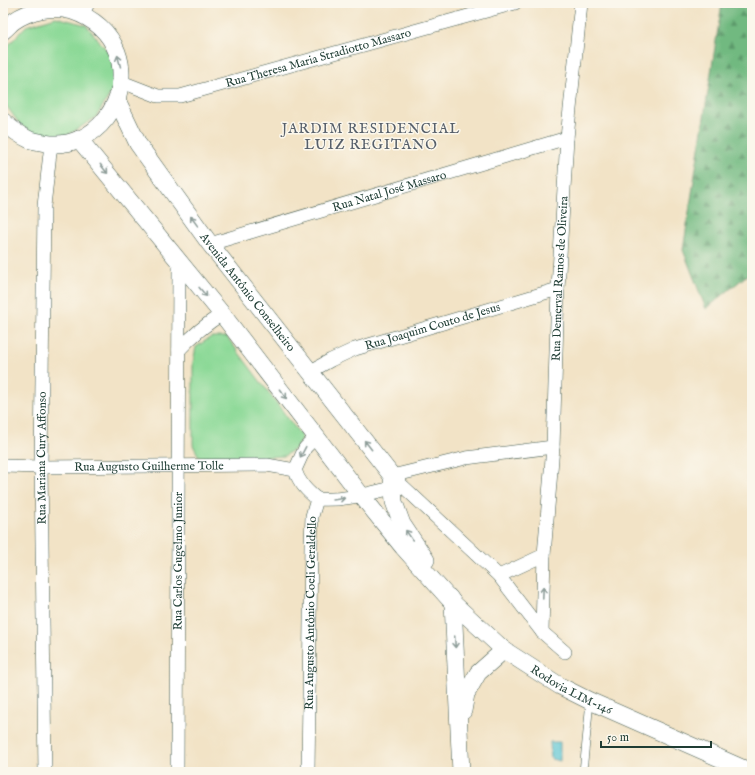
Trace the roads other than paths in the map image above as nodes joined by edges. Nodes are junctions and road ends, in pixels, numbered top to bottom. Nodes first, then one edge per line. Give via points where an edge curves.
1 (515, 3) edge
2 (581, 3) edge
3 (27, 8) edge
4 (86, 9) edge
5 (3, 31) edge
6 (122, 82) junction
7 (117, 100) junction
8 (7, 127) edge
9 (568, 138) junction
10 (79, 139) junction
11 (51, 144) junction
12 (210, 244) junction
13 (179, 262) junction
14 (558, 289) junction
15 (222, 314) junction
16 (179, 350) junction
17 (311, 371) junction
18 (316, 438) junction
19 (553, 447) junction
20 (3, 466) edge
21 (177, 466) junction
22 (41, 467) junction
23 (295, 470) junction
24 (392, 482) junction
25 (361, 495) junction
26 (317, 499) junction
27 (544, 555) junction
28 (499, 576) junction
29 (453, 603) junction
30 (542, 632) junction
31 (504, 650) junction
32 (565, 652) dead end
33 (590, 701) junction
34 (459, 733) junction
35 (45, 772) edge
36 (177, 772) edge
37 (308, 772) edge
38 (461, 772) edge
39 (583, 772) edge
40 (752, 772) edge

1 - 6 street, Rua Theresa Maria Stradiotto Massaro via 180,96 158,96
2 - 9 street, Rua Demerval Ramos de Oliveira
3 - 4 street
3 - 5 street
6 -> 4 street via 120,62 113,43
6 - 7 street
7 - 10 street via 108,116 95,130
12 -> 7 street, Avenida Antônio Conselheiro via 138,144
8 - 11 street via 31,140
9 - 12 street, Rua Natal José Massaro
9 - 14 street, Rua Demerval Ramos de Oliveira
10 - 11 street
10 -> 13 street
11 - 22 street, Rua Mariana Cury Affonso via 44,206
12 - 17 street, Avenida Antônio Conselheiro
13 -> 15 street
13 - 16 street, Rua Carlos Gugelmo Junior
14 - 17 street, Rua Joaquim Couto de Jesus via 355,349
14 - 19 street, Rua Demerval Ramos de Oliveira
15 - 16 street via 206,324
15 -> 18 street
16 - 21 street, Rua Carlos Gugelmo Junior
24 -> 17 street, Avenida Antônio Conselheiro
18 -> 23 street via 304,448
18 - 25 street
19 - 24 street, Rua Augusto Antônio Coeli Geraldello via 466,458
19 - 27 street, Rua Demerval Ramos de Oliveira
20 - 22 street, Rua Augusto Guilherme Tolle
21 - 22 street, Rua Augusto Guilherme Tolle
21 - 23 street, Rua Augusto Guilherme Tolle via 268,465
21 - 36 street, Rua Carlos Gugelmo Junior
22 - 35 street, Rua Mariana Cury Affonso
23 - 26 street via 301,484
24 - 25 street, Rua Augusto Antônio Coeli Geraldello
24 - 28 street
29 -> 24 street via 402,524 394,502
26 -> 25 street, Rua Augusto Antônio Coeli Geraldello via 330,500
25 - 29 street
26 - 37 street, Rua Augusto Antônio Coeli Geraldello via 312,516 310,544
27 - 28 street
30 -> 27 street, Rua Demerval Ramos de Oliveira
28 - 30 street
29 - 31 street, Rodovia LIM-146
29 -> 34 street
30 - 32 street
31 - 33 street, Rodovia LIM-146 via 560,686
31 - 34 street via 478,673 466,694
33 - 39 lane
33 - 40 street, Rodovia LIM-146
34 - 38 street

